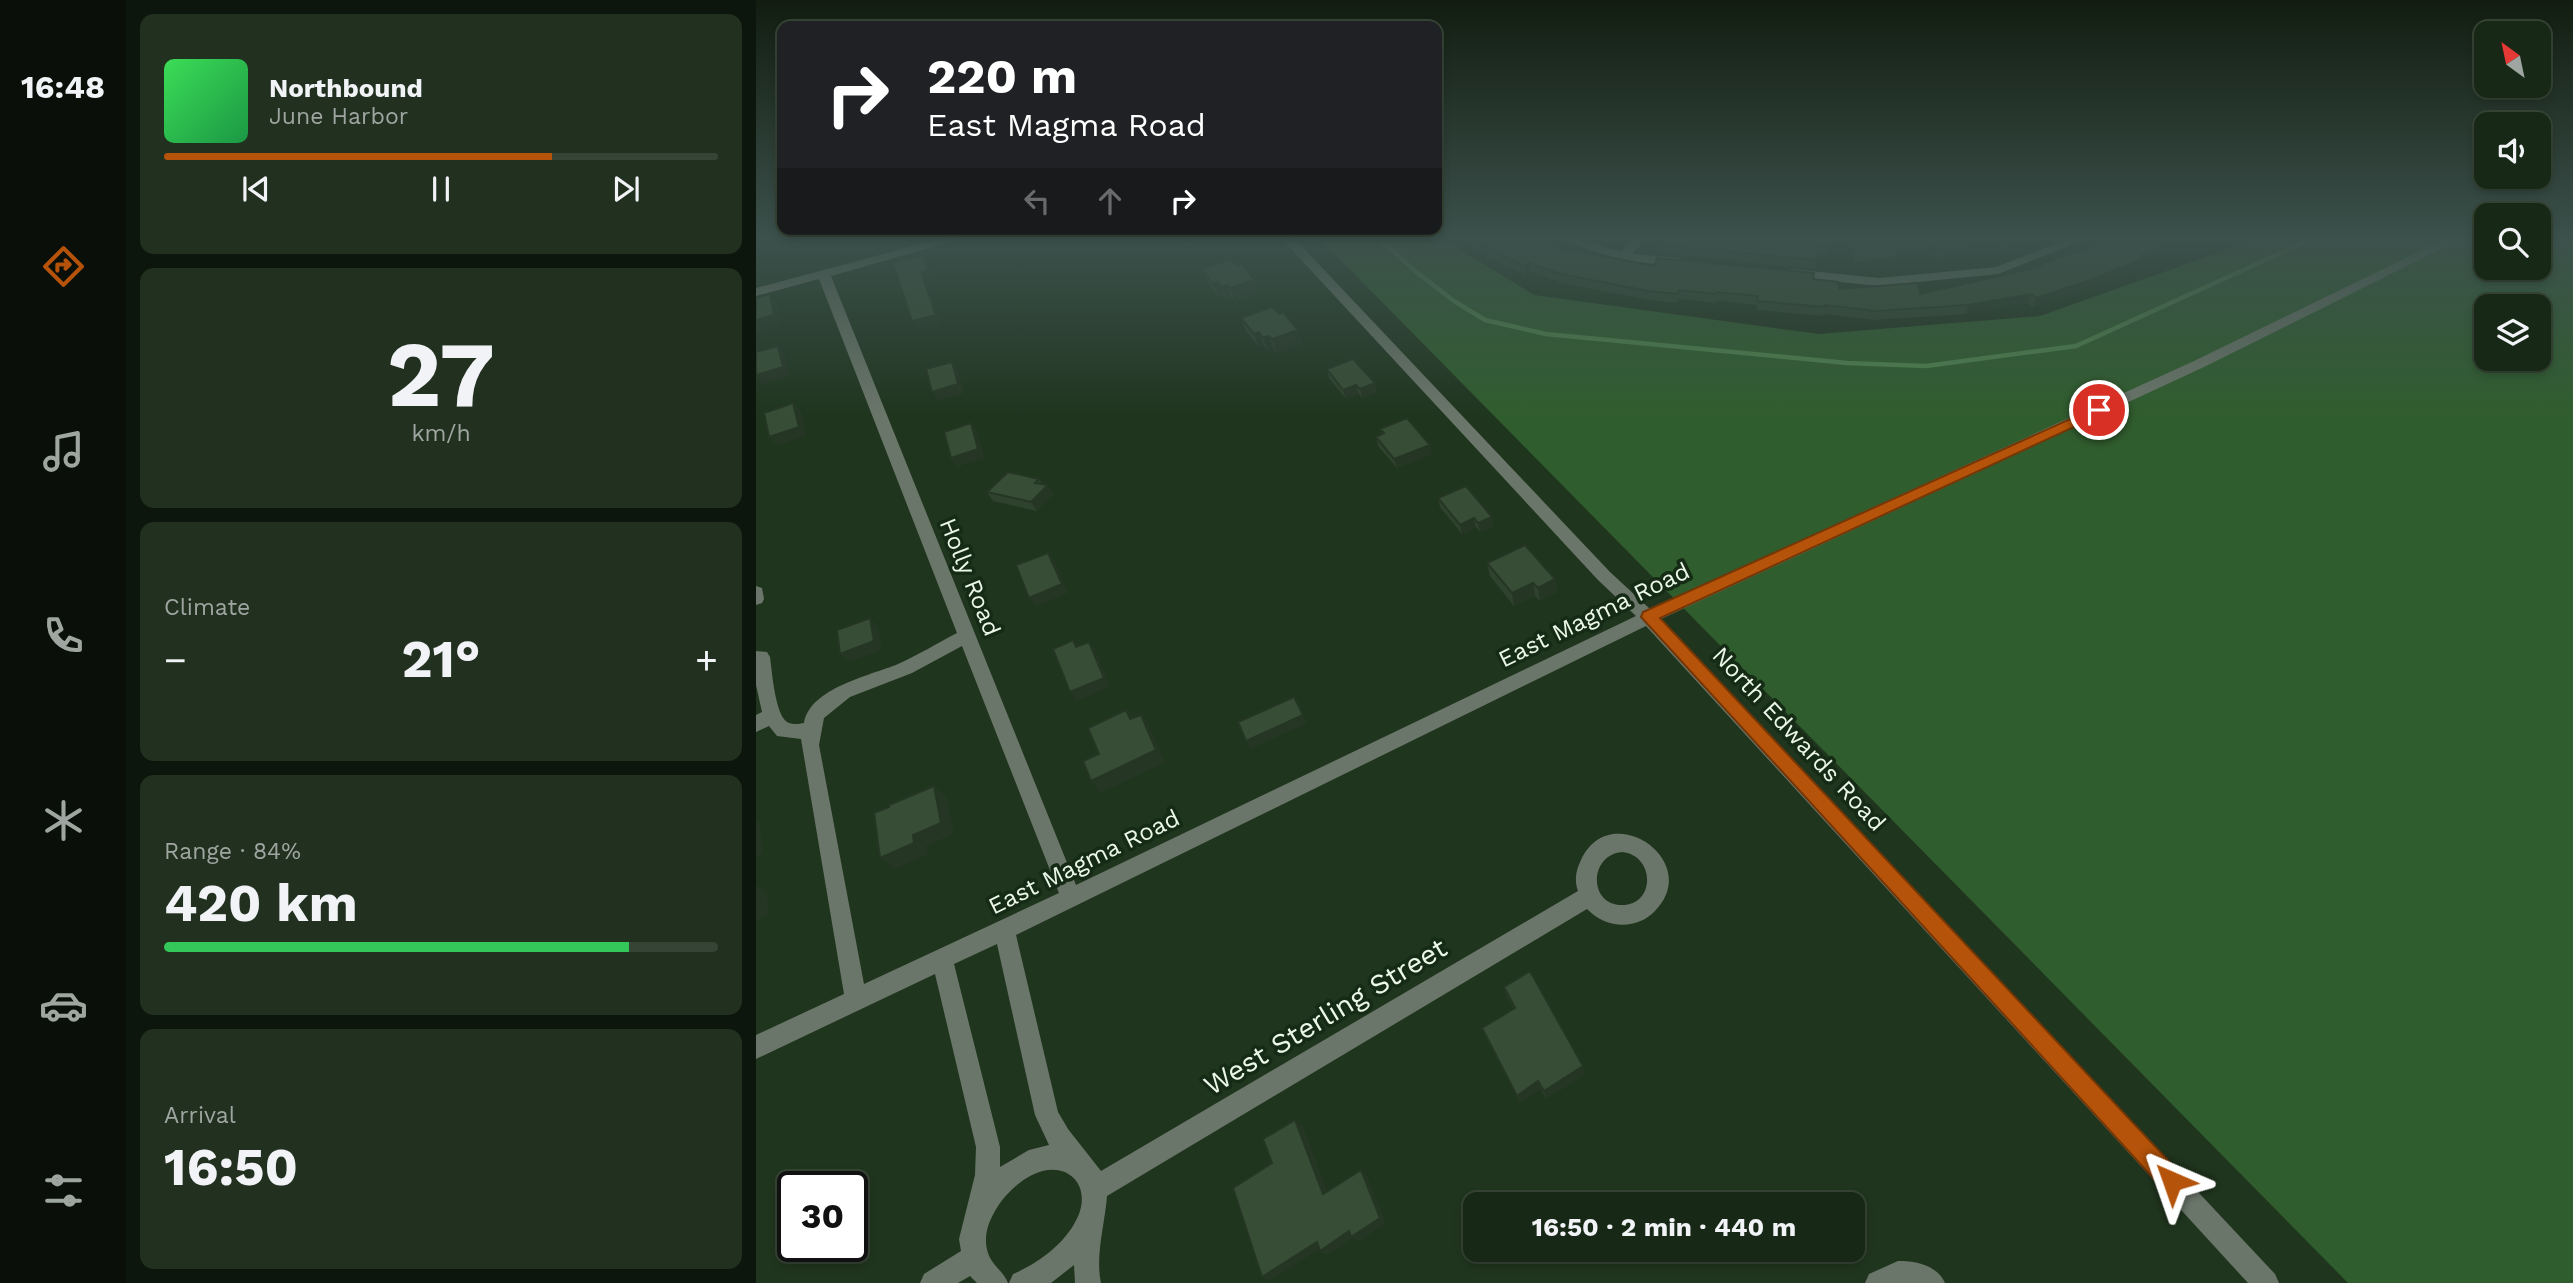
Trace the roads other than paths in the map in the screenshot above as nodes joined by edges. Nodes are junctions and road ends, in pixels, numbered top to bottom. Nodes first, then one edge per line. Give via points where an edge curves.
1 (833, 297) edge
2 (1342, 297) edge
3 (2336, 297) edge
4 (756, 592) edge
5 (756, 599) edge
6 (1649, 617) junction
7 (967, 636) junction
8 (758, 653) edge
9 (764, 720) edge
10 (812, 731) junction
11 (1589, 896) dead end
12 (1071, 898) junction
13 (1004, 929) junction
14 (942, 959) junction
15 (856, 999) junction
16 (756, 1047) edge
17 (1079, 1163) junction
18 (1093, 1199) junction
19 (976, 1218) junction
20 (973, 1259) junction
21 (933, 1283) edge
22 (995, 1283) edge
23 (1023, 1283) edge
24 (1088, 1283) edge
25 (1878, 1283) edge
26 (1932, 1283) edge
27 (2266, 1283) edge

1 - 7 street, Holly Road
2 - 6 street, North Edwards Road via 1604,576
3 - 6 street, East Magma Road
4 - 5 street
6 - 12 street, East Magma Road
6 - 27 street, North Edwards Road
7 - 10 street via 906,668 844,692 815,714
7 - 12 street, Holly Road
8 - 9 street
9 - 10 street via 787,732
10 - 15 street via 810,745
11 - 18 street, West Sterling Street
12 - 13 street, East Magma Road
13 - 14 street, East Magma Road
13 - 17 street via 1047,1115
14 - 15 street, East Magma Road
14 - 19 street via 988,1147 988,1175
15 - 16 street, East Magma Road
17 - 18 street via 1089,1174
17 - 19 street via 1063,1156 1024,1164 988,1197
18 - 23 street via 1085,1230 1073,1250 1055,1267
18 - 24 street
19 - 20 street
20 - 21 street
20 - 22 street via 982,1274
25 - 26 street via 1908,1273

